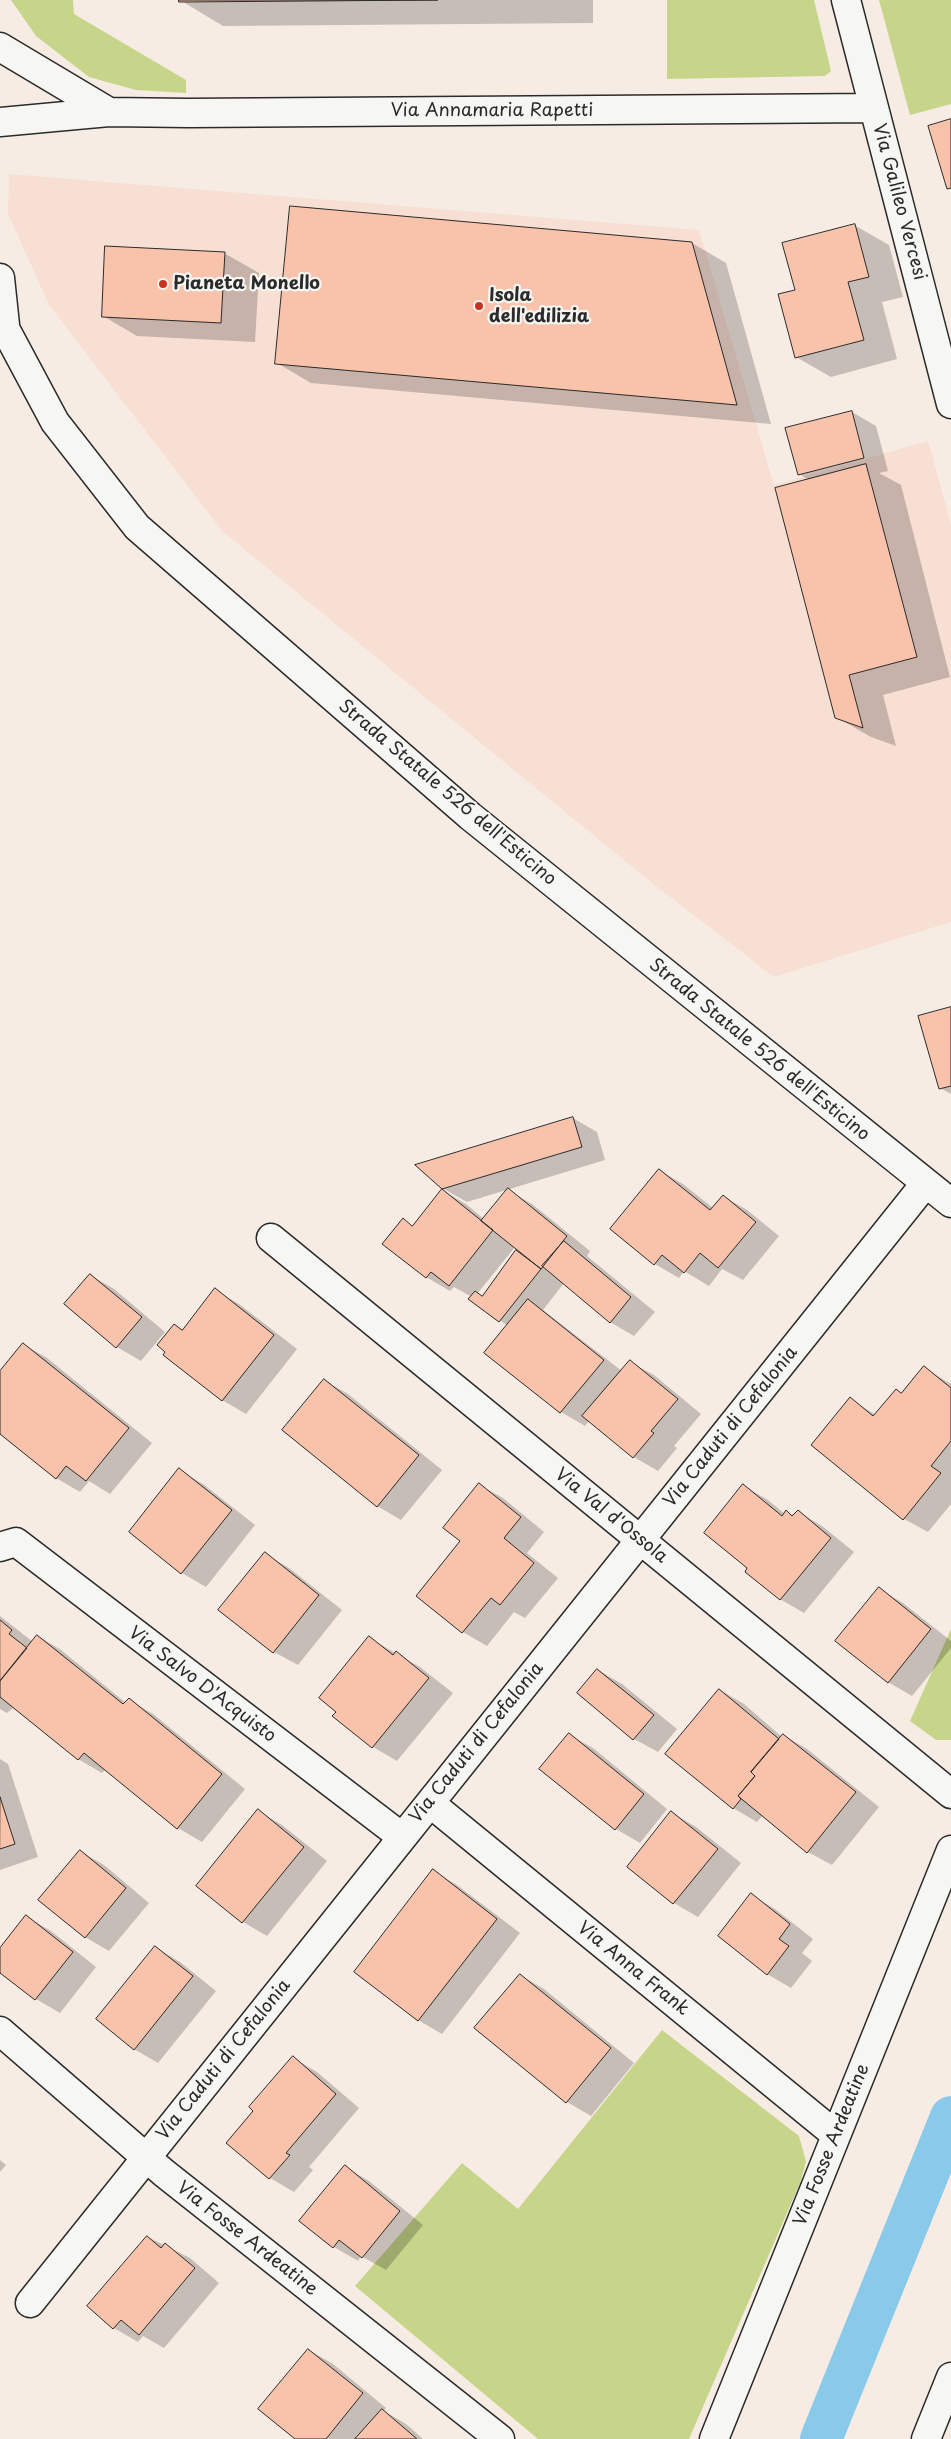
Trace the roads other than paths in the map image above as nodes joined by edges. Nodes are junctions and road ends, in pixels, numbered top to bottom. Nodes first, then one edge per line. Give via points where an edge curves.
1 (846, 0) edge
2 (0, 47) edge
3 (874, 108) junction
4 (109, 112) junction
5 (0, 122) edge
6 (0, 278) edge
7 (2, 322) edge
8 (951, 404) edge
9 (925, 1184) junction
10 (951, 1204) edge
11 (271, 1238) dead end
12 (640, 1540) junction
13 (0, 1547) edge
14 (951, 1794) edge
15 (430, 1803) junction
16 (402, 1837) junction
17 (951, 1850) edge
18 (0, 2031) edge
19 (836, 2135) junction
20 (146, 2158) junction
21 (30, 2303) dead end
22 (951, 2376) edge
23 (944, 2415) edge
24 (500, 2439) edge
25 (714, 2439) edge
26 (926, 2439) edge

1 - 3 street, Via Galileo Vercesi
2 - 4 street
3 - 4 street, Via Annamaria Rapetti
3 - 8 street, Via Galileo Vercesi
4 - 5 street, Via Annamaria Rapetti
6 - 7 street, Strada Statale 526 dell'Esticino
7 - 9 street, Strada Statale 526 dell'Esticino via 55,422 138,527 470,816
9 - 10 street, Strada Statale 526 dell'Esticino
9 - 12 street, Via Caduti di Cefalonia
11 - 12 street, Via Val d'Ossola
12 - 14 street, Via Val d'Ossola
12 - 15 street, Via Caduti di Cefalonia
13 - 16 street, Via Salvo D'Acquisto via 16,1542
15 - 16 street, Via Caduti di Cefalonia
15 - 19 street, Via Anna Frank
16 - 20 street, Via Caduti di Cefalonia
17 - 19 street, Via Fosse Ardeatine
18 - 20 street, Via Fosse Ardeatine
19 - 25 street, Via Fosse Ardeatine
20 - 21 street, Via Caduti di Cefalonia
20 - 24 street, Via Fosse Ardeatine
22 - 23 street
23 - 26 street

